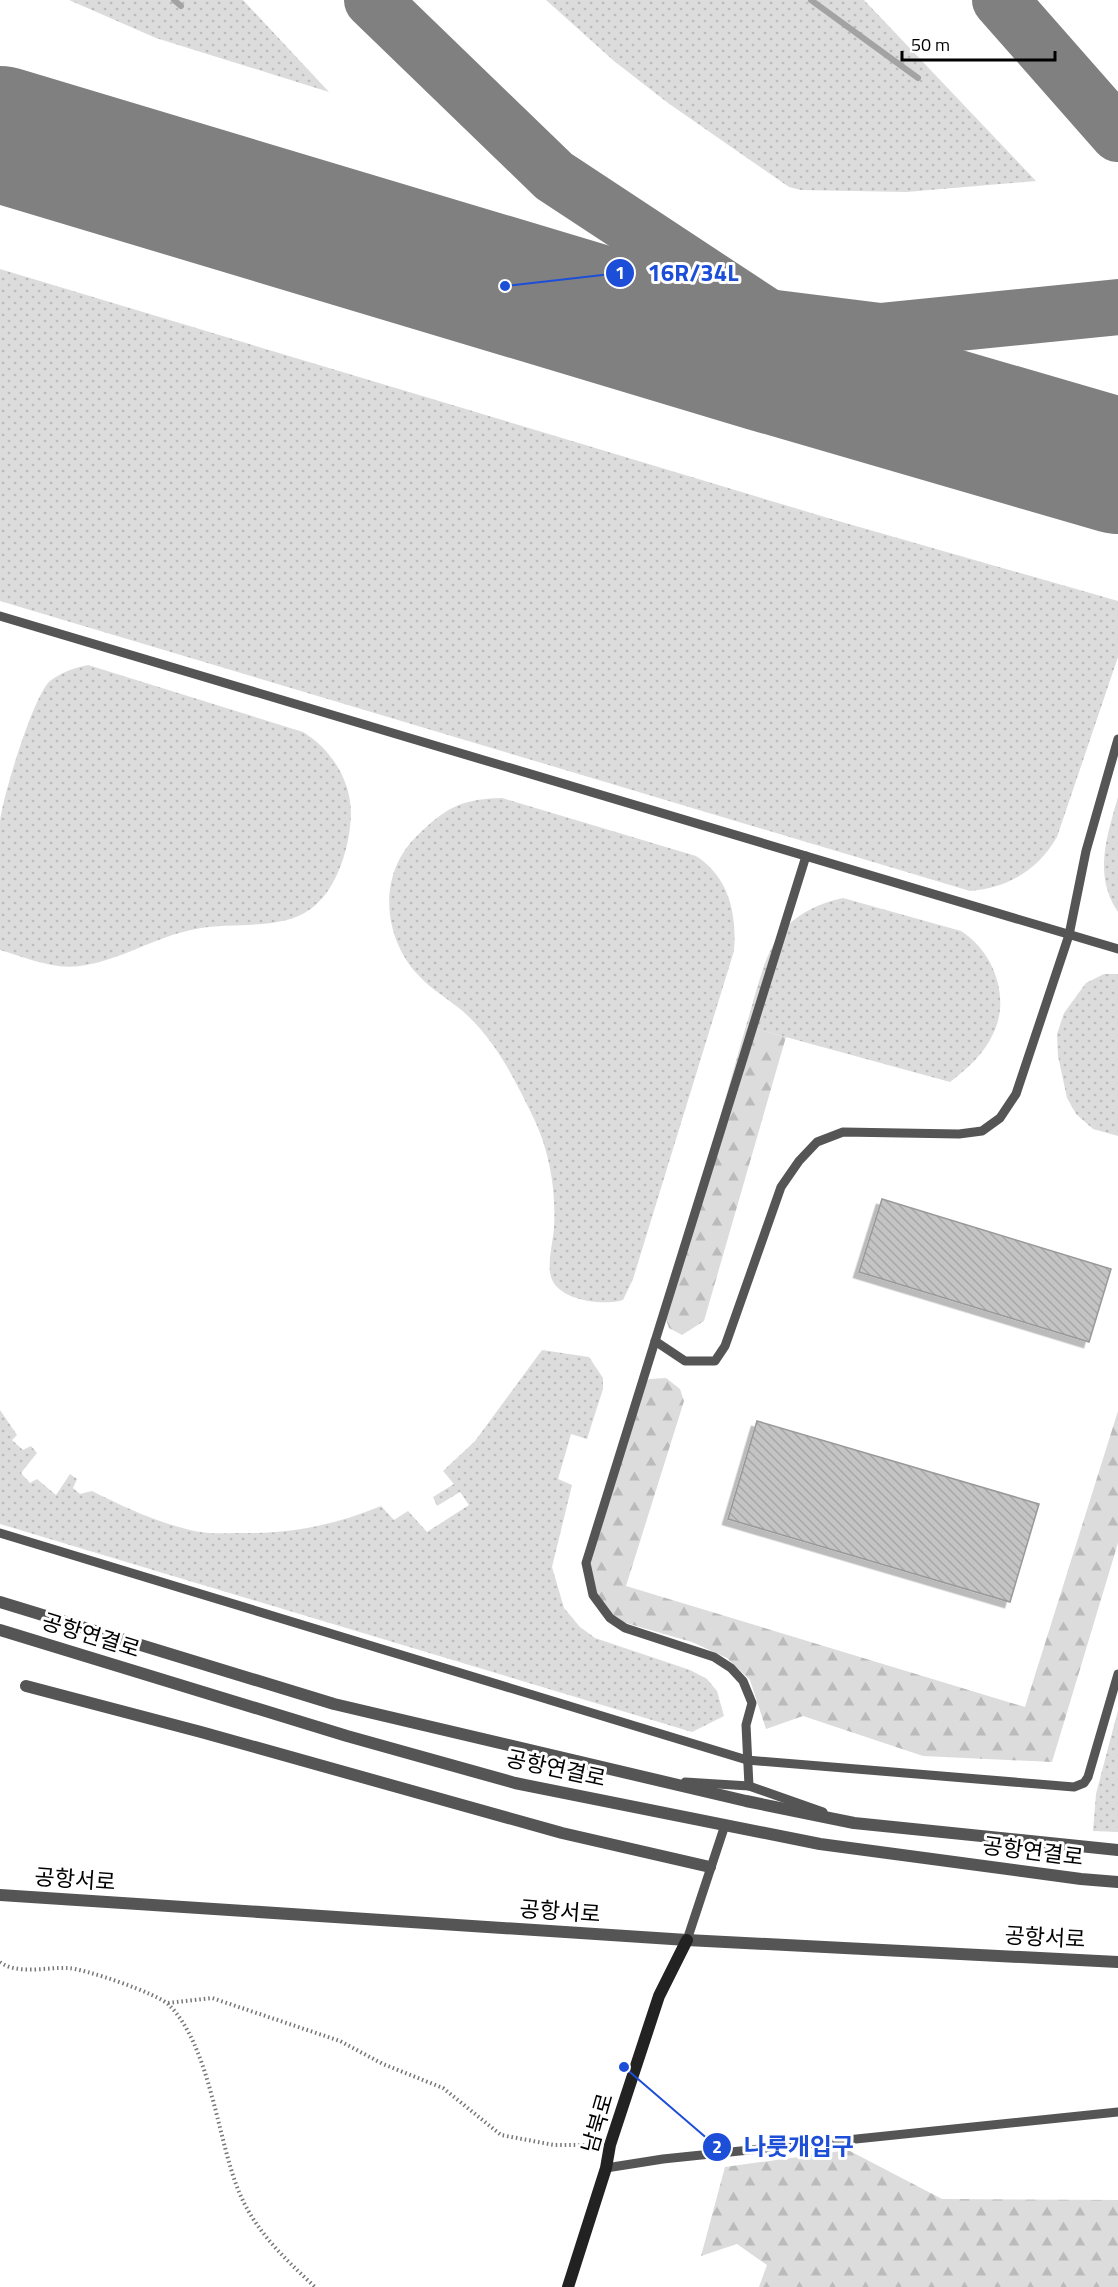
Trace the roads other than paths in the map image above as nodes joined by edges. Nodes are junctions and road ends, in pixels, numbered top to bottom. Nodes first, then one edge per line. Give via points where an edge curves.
1 (0, 616) edge
2 (1118, 739) edge
3 (806, 856) junction
4 (1069, 935) junction
5 (1118, 950) edge
6 (655, 1341) junction
7 (0, 1533) edge
8 (0, 1602) edge
9 (0, 1630) edge
10 (1118, 1674) edge
11 (27, 1686) dead end
12 (747, 1760) junction
13 (663, 1781) junction
14 (749, 1786) junction
15 (854, 1823) junction
16 (725, 1825) junction
17 (1118, 1850) edge
18 (710, 1867) junction
19 (1118, 1882) edge
20 (0, 1895) edge
21 (687, 1940) junction
22 (1118, 1962) edge
23 (1118, 2112) edge
24 (606, 2169) junction
25 (568, 2287) edge

1 - 3 lane
2 - 4 lane via 1086,851
3 - 4 lane
3 - 6 lane
4 - 5 lane
4 - 6 lane via 1016,1094 1000,1118 982,1131 843,1132 817,1142 781,1187 725,1346 716,1361 685,1360
6 - 12 lane via 586,1563 593,1595 610,1618 625,1628 714,1657 743,1681 752,1703 746,1725
7 - 12 lane
8 - 13 street, 공항연결로 via 334,1704
9 - 16 street, 공항연결로 via 347,1736 504,1779
10 - 12 lane via 1088,1777 1074,1787
11 - 18 street via 562,1833
12 - 14 lane
13 - 14 lane
13 - 15 street, 공항연결로
14 - 15 lane
15 - 17 street, 공항연결로
16 - 18 lane
16 - 19 street, 공항연결로 via 820,1844
18 - 21 lane
20 - 21 street, 공항서로
21 - 22 street, 공항서로
21 - 24 main road, 남북로 via 659,1996 610,2145
23 - 24 lane via 663,2159
24 - 25 main road, 남북로

